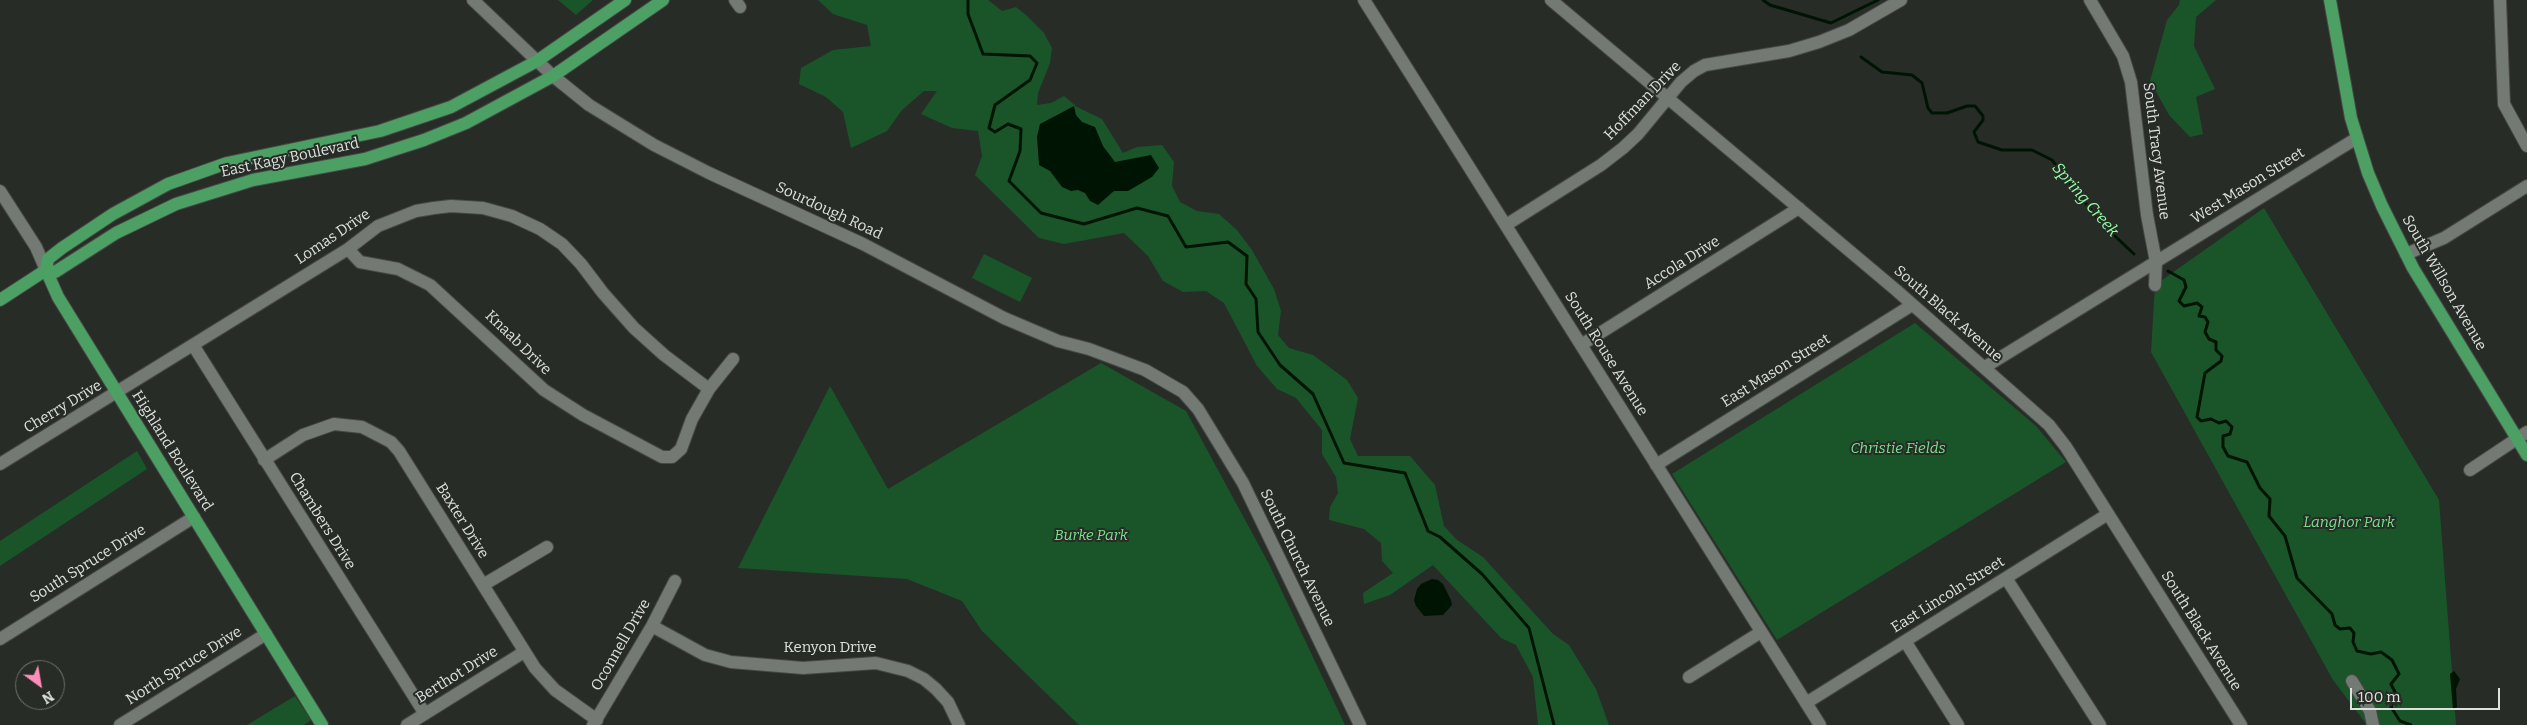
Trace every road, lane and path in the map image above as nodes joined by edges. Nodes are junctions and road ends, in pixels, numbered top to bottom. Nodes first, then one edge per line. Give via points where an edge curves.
1 (473, 0) edge
2 (625, 0) edge
3 (663, 0) edge
4 (1364, 0) edge
5 (1551, 0) edge
6 (1900, 0) edge
7 (2090, 0) edge
8 (2330, 0) edge
9 (2500, 0) edge
10 (537, 61) junction
11 (553, 76) junction
12 (1667, 99) junction
13 (2357, 138) junction
14 (2527, 146) edge
15 (2527, 186) edge
16 (0, 191) edge
17 (1799, 208) junction
18 (1506, 225) junction
19 (348, 249) junction
20 (2406, 254) junction
21 (2156, 262) junction
22 (46, 270) junction
23 (2155, 285) dead end
24 (0, 300) edge
25 (1912, 305) junction
26 (193, 345) junction
27 (1581, 345) junction
28 (733, 359) dead end
29 (1985, 367) junction
30 (709, 388) junction
31 (117, 393) junction
32 (1198, 409) joint
33 (2522, 435) edge
34 (2527, 455) edge
35 (264, 460) junction
36 (0, 464) edge
37 (1656, 465) junction
38 (2470, 470) dead end
39 (2108, 514) junction
40 (194, 517) junction
41 (547, 547) dead end
42 (2006, 578) junction
43 (676, 580) dead end
44 (483, 585) junction
45 (652, 626) junction
46 (1761, 632) junction
47 (266, 634) junction
48 (0, 639) edge
49 (1905, 641) junction
50 (524, 652) junction
51 (1689, 677) dead end
52 (2352, 680) dead end
53 (1806, 703) junction
54 (425, 714) junction
55 (595, 722) edge
56 (120, 725) edge
57 (322, 725) edge
58 (407, 725) edge
59 (959, 725) edge
60 (1360, 725) edge
61 (1820, 725) edge
62 (1958, 725) edge
63 (2100, 725) edge
64 (2241, 725) edge
65 (2373, 725) edge

1 - 10 street, Sourdough Road
2 - 10 main road, East Kagy Boulevard
3 - 11 main road, East Kagy Boulevard
4 - 18 street, South Rouse Avenue
5 - 12 street, South Black Avenue
6 - 12 street, Hoffman Drive via 1849,30 1811,45 1789,52 1705,65 1681,82
7 - 21 street, South Tracy Avenue via 2123,56 2132,82 2147,215
8 - 13 main road, South Willson Avenue via 2338,54
9 - 14 street via 2504,104
10 - 11 street, Sourdough Road
10 - 22 main road, East Kagy Boulevard via 451,107 410,122 227,163 168,184 113,214 62,248 48,259
11 - 22 main road, East Kagy Boulevard via 466,123 424,140 366,159 253,180 176,204 116,233 55,272
11 - 32 street, Sourdough Road via 590,105 684,161 863,244 982,308 1022,326 1145,370 1183,392
12 - 17 street, South Black Avenue
12 - 18 street, Hoffman Drive via 1638,134 1615,154
13 - 20 main road, South Willson Avenue via 2382,206
13 - 21 street, West Mason Street
15 - 20 street via 2444,238
16 - 22 street, Highland Boulevard via 36,247
17 - 25 street, South Black Avenue
17 - 27 street, Accola Drive
18 - 27 street, South Rouse Avenue
19 - 26 street, Lomas Drive
19 - 30 street, Lomas Drive via 390,220 434,208 483,208 519,218 562,244 634,328
19 - 30 street, Knaab Drive via 360,262 398,269 430,285 544,390 653,453 668,458 681,449 692,419
20 - 33 main road, South Willson Avenue
21 - 23 street, South Tracy Avenue
21 - 29 street
22 - 24 main road
22 - 31 main road, Highland Boulevard via 58,297
25 - 29 street, South Black Avenue
25 - 37 street, East Mason Street
26 - 31 street, Lomas Drive
26 - 35 street, Chambers Drive
27 - 37 street, South Rouse Avenue
28 - 30 street
29 - 39 street, South Black Avenue via 2049,425
31 - 36 street, Cherry Drive
31 - 40 main road, Highland Boulevard
32 - 60 street, South Church Avenue via 1243,484
33 - 34 main road, South Willson Avenue
33 - 38 street
35 - 44 street, Baxter Drive via 303,435 334,424 362,427 379,434 399,452
35 - 54 street, Chambers Drive
37 - 46 street, South Rouse Avenue
39 - 42 street, East Lincoln Street
39 - 64 street, South Black Avenue
40 - 47 main road, Highland Boulevard
40 - 48 street, South Spruce Drive
41 - 44 street
42 - 49 street, East Lincoln Street
42 - 63 street
43 - 45 street, Oconnell Drive
44 - 50 street, Baxter Drive
45 - 55 street, Oconnell Drive
45 - 59 street, Kenyon Drive via 706,655 731,662 803,668 876,663 908,671 924,679 948,702
46 - 51 street
46 - 53 street, South Rouse Avenue
47 - 56 street, North Spruce Drive
47 - 57 main road, Highland Boulevard
49 - 53 street, East Lincoln Street
49 - 62 street
50 - 54 street, Berthot Drive
50 - 55 street, Baxter Drive via 545,681
52 - 65 street via 2370,711
53 - 61 street, South Rouse Avenue
54 - 58 street, Berthot Drive

